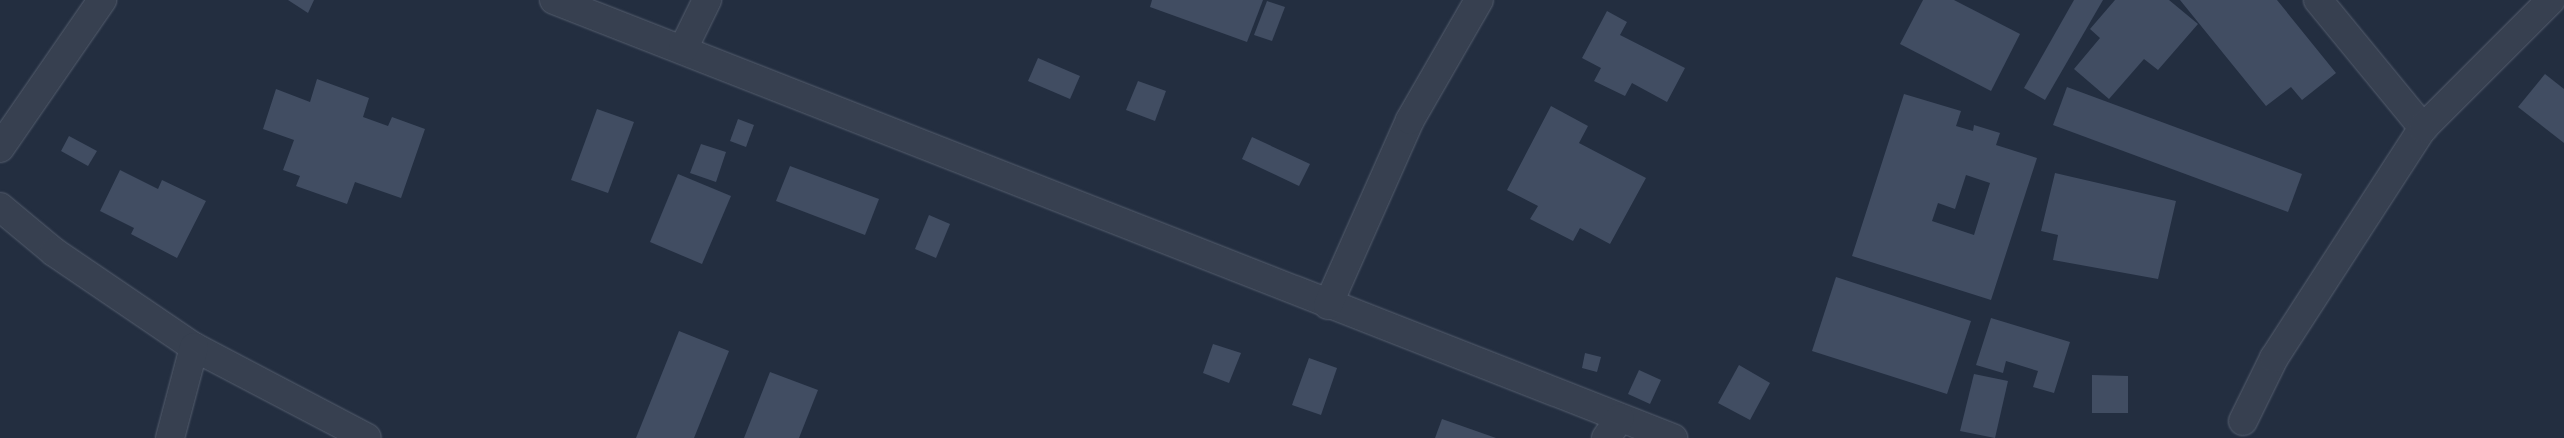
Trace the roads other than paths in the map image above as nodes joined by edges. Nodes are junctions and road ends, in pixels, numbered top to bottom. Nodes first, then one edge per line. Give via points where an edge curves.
1 (102, 0) edge
2 (554, 0) edge
3 (707, 0) edge
4 (1479, 0) edge
5 (2318, 0) edge
6 (2551, 0) edge
7 (683, 49) junction
8 (2423, 128) junction
9 (0, 148) edge
10 (0, 207) edge
11 (1328, 305) junction
12 (194, 347) junction
13 (2244, 421) dead end
14 (1613, 428) edge
15 (170, 438) edge
16 (367, 438) edge
17 (1673, 438) edge

1 - 9 street
2 - 7 street
3 - 7 street
4 - 11 street via 1410,120
5 - 8 street
6 - 8 street
7 - 11 street
8 - 13 street via 2274,358
10 - 12 street via 54,252
11 - 14 street
12 - 15 street
12 - 16 street
14 - 17 street

